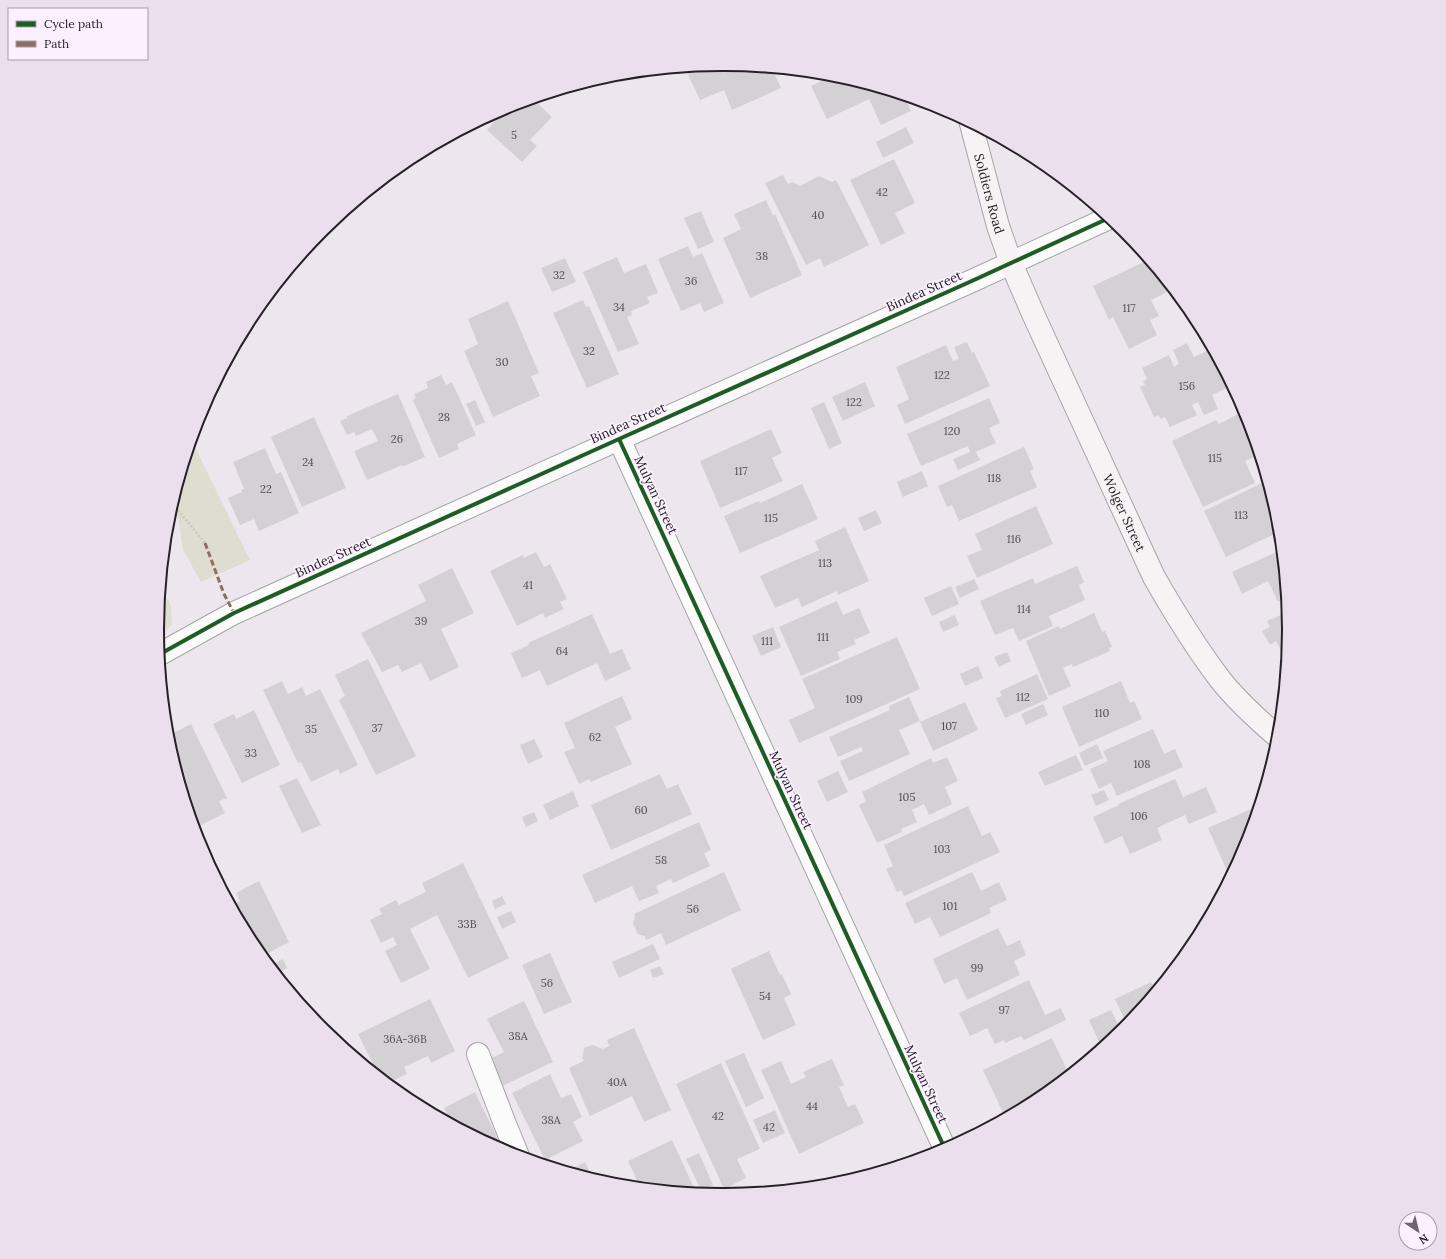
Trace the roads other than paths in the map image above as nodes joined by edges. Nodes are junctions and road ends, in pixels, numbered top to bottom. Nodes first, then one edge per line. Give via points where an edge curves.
1 (973, 130) edge
2 (1103, 221) edge
3 (1011, 263) junction
4 (619, 439) junction
5 (165, 651) edge
6 (1272, 732) edge
7 (478, 1054) dead end
8 (942, 1143) edge
9 (514, 1147) edge

1 - 3 street, Soldiers Road via 998,226
2 - 3 street, Bindea Street
3 - 4 street, Bindea Street
3 - 6 street, Wolger Street via 1154,577 1176,617 1220,679
4 - 5 street, Bindea Street via 234,613
4 - 8 street, Mulyan Street
7 - 9 street

